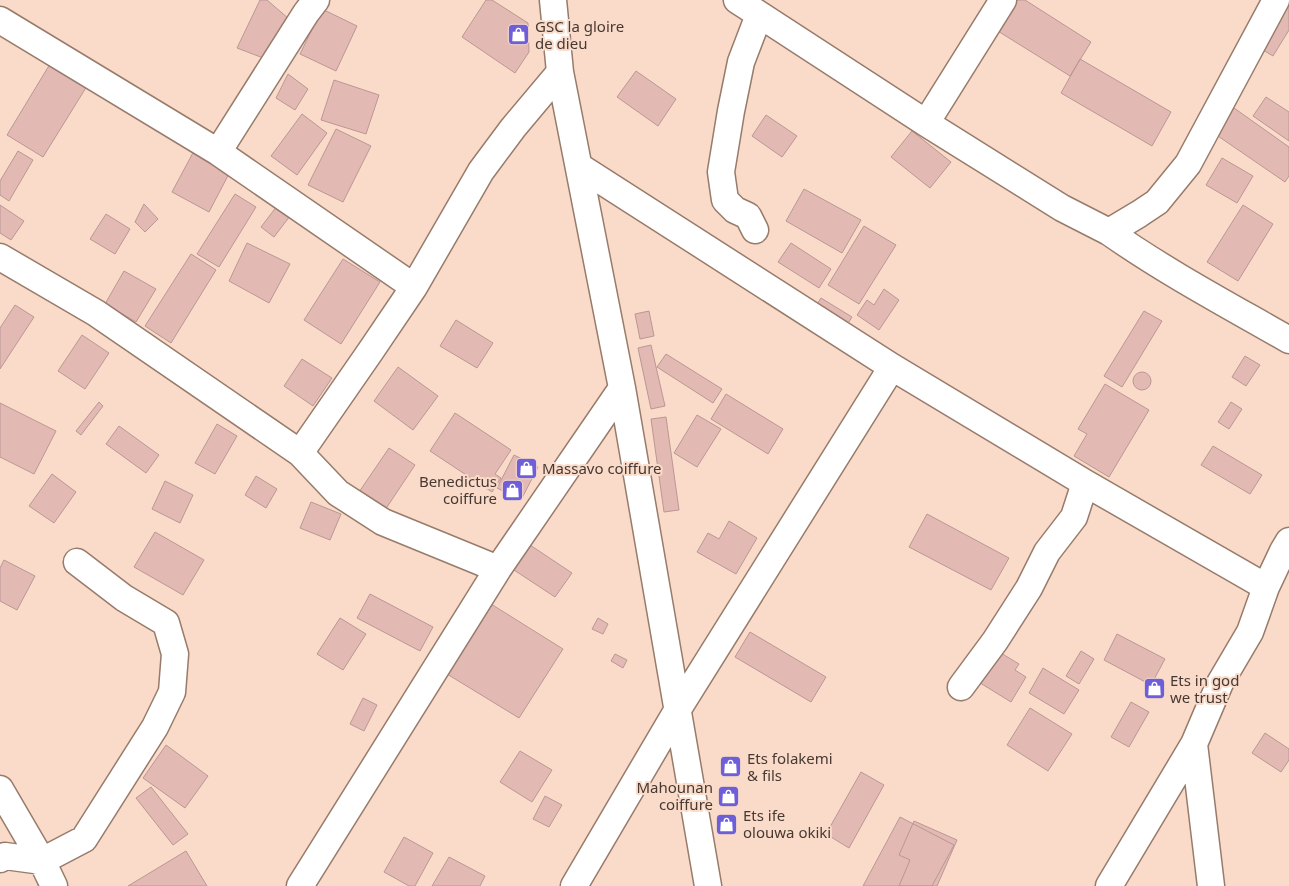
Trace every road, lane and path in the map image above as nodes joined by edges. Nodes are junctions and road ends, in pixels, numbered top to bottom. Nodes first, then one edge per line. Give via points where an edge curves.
1 (316, 0) edge
2 (553, 0) edge
3 (1003, 0) edge
4 (1276, 0) edge
5 (746, 4) edge
6 (0, 20) edge
7 (560, 72) junction
8 (926, 124) junction
9 (218, 152) junction
10 (580, 167) junction
11 (754, 230) dead end
12 (1109, 232) junction
13 (0, 257) edge
14 (414, 287) junction
15 (1289, 340) edge
16 (892, 367) junction
17 (622, 388) junction
18 (300, 453) junction
19 (1085, 483) junction
20 (1289, 541) edge
21 (77, 562) dead end
22 (498, 569) junction
23 (1266, 587) junction
24 (961, 687) dead end
25 (678, 709) junction
26 (1194, 744) junction
27 (0, 789) edge
28 (0, 859) edge
29 (42, 861) junction
30 (54, 886) edge
31 (300, 886) edge
32 (574, 886) edge
33 (708, 886) edge
34 (1109, 886) edge
35 (1211, 886) edge

1 - 9 street
2 - 7 street
3 - 8 street
4 - 12 street via 1188,164 1157,202
5 - 8 street
5 - 11 street via 741,62 721,172 725,200 748,216
6 - 9 street
7 - 10 street
7 - 14 street via 481,170
8 - 12 street via 1062,208
9 - 14 street
10 - 16 street
10 - 17 street
12 - 15 street via 1168,271
13 - 18 street via 96,313
14 - 18 street
16 - 19 street
16 - 25 street
17 - 22 street
17 - 25 street
18 - 22 street via 338,493 383,522
19 - 23 street
19 - 24 street via 1074,517 1047,552 1024,596
20 - 23 street
21 - 29 street via 124,598 166,623 175,654 172,692 155,727 84,839
22 - 31 street
23 - 26 street via 1250,632 1220,683
25 - 32 street
25 - 33 street
26 - 34 street
26 - 35 street
27 - 29 street
28 - 29 street via 5,856
29 - 30 street

